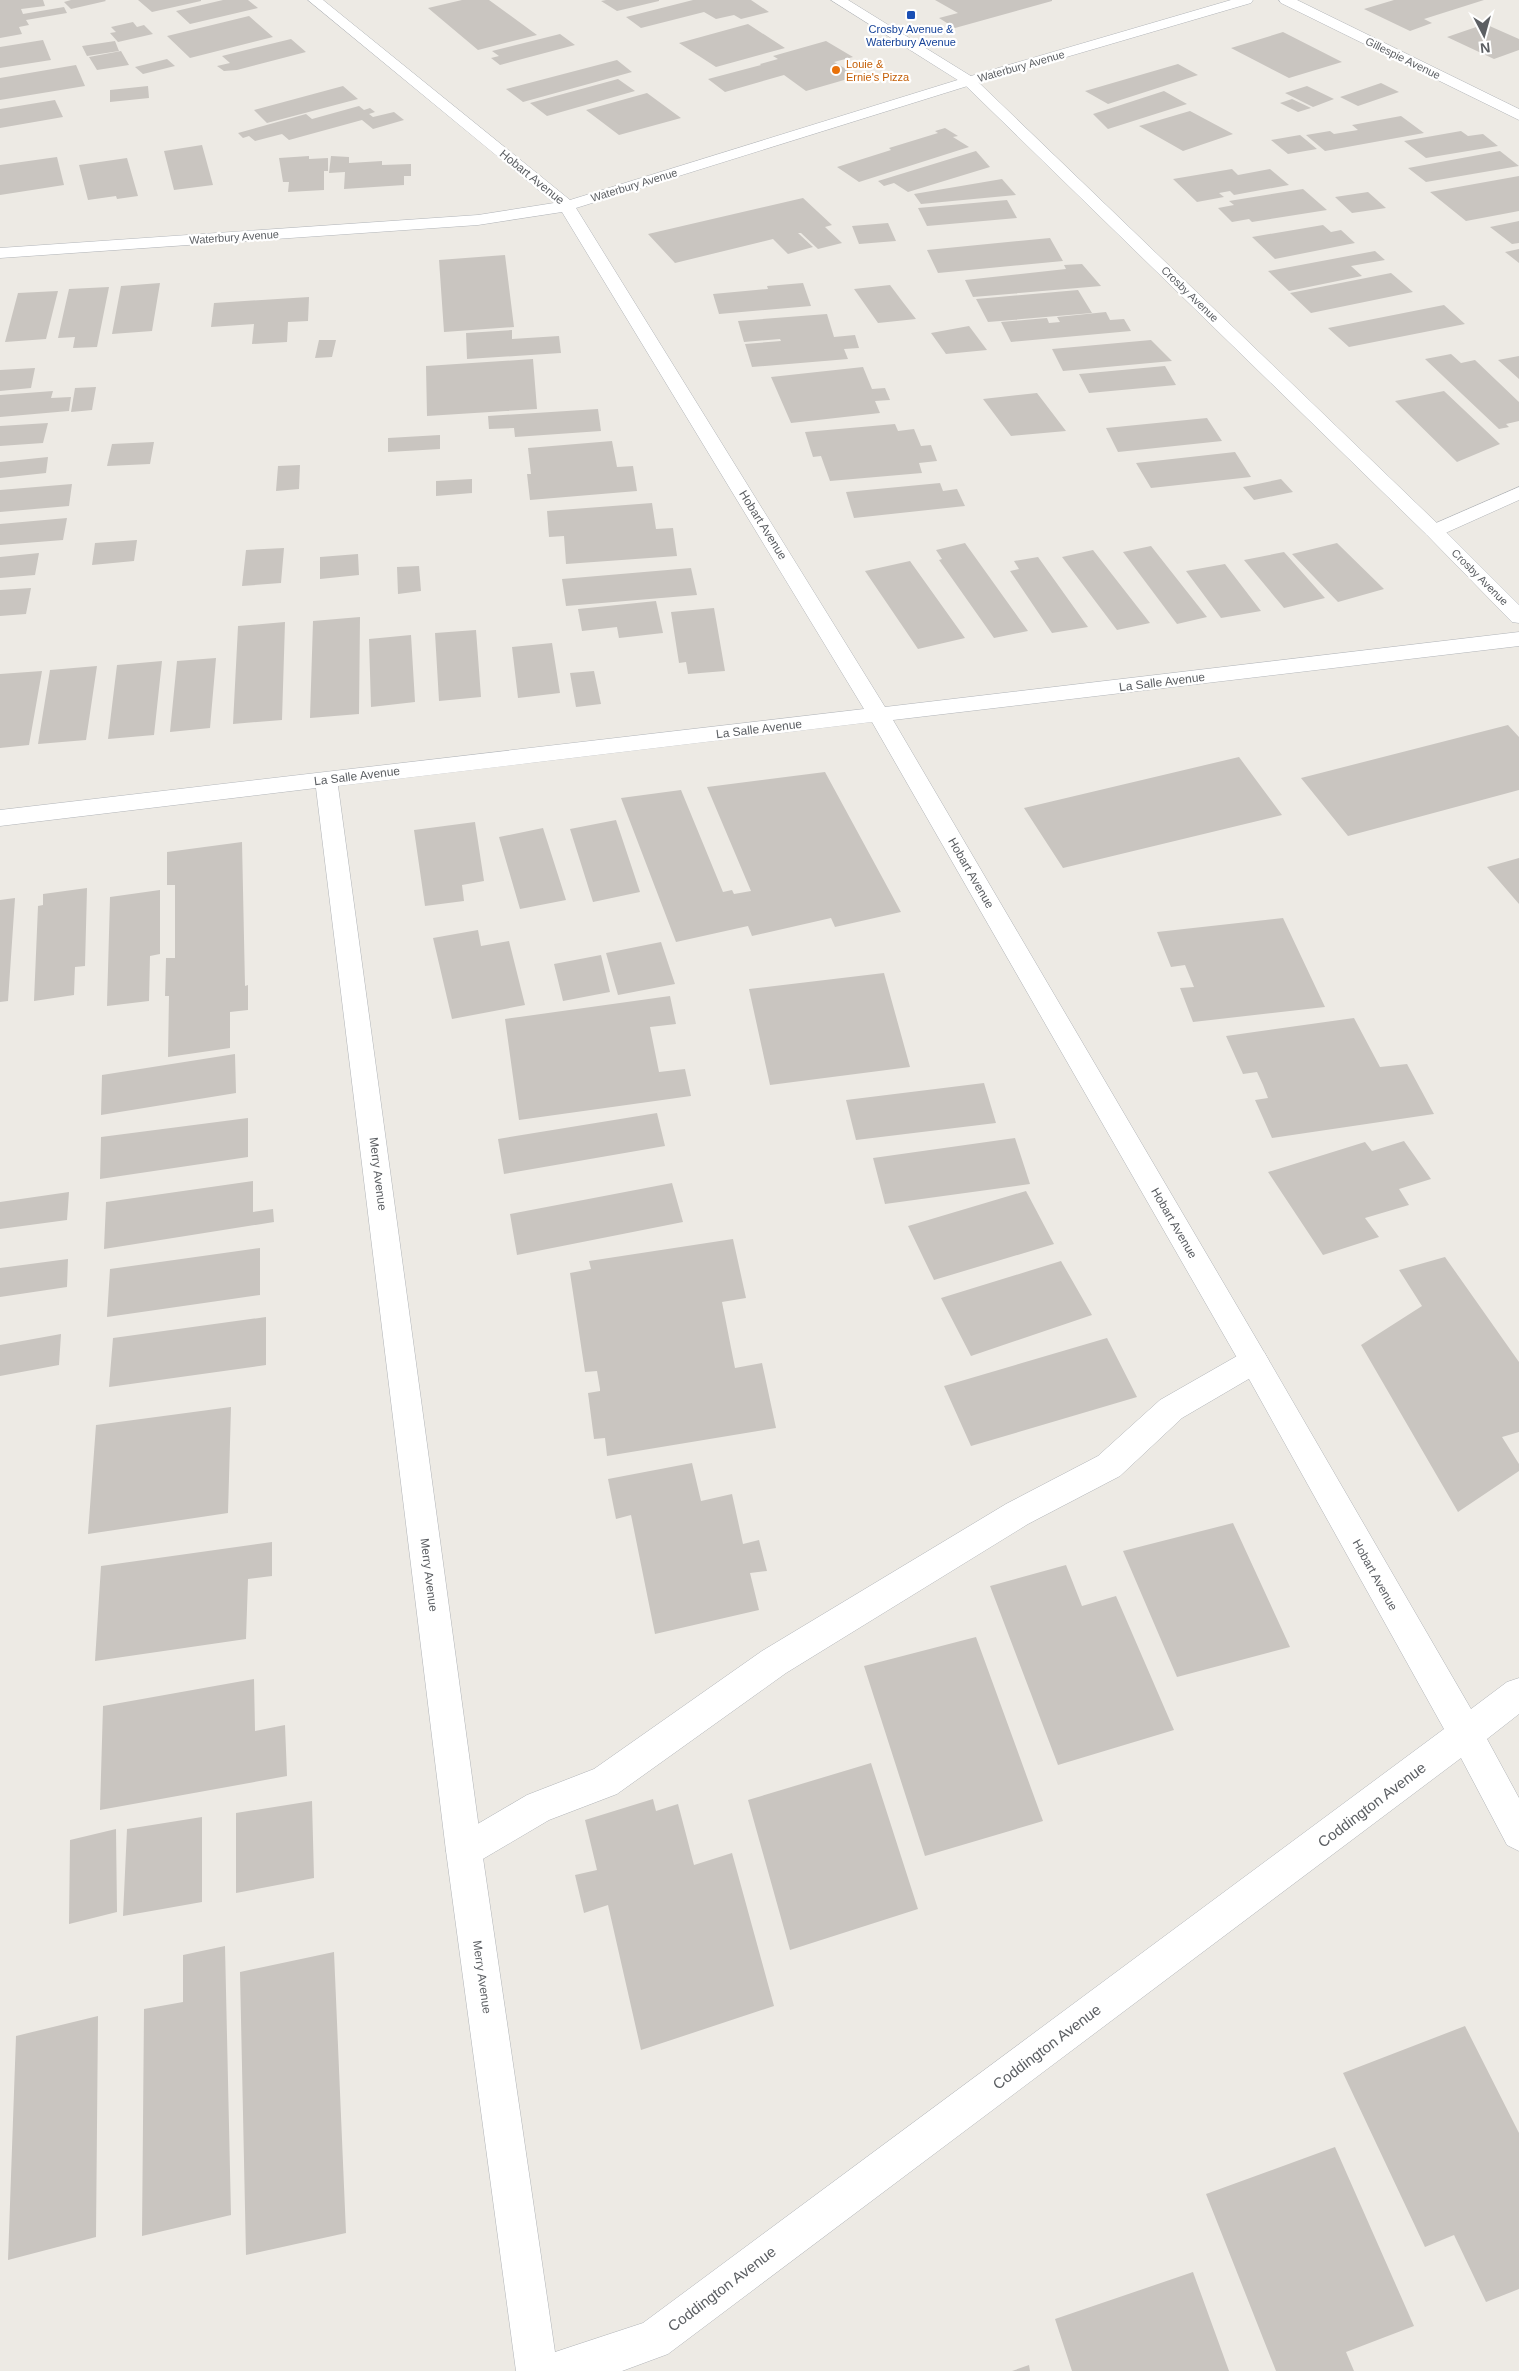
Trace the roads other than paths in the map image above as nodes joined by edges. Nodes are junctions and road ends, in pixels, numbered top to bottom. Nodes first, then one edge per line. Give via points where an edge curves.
1 (315, 0) edge
2 (838, 0) edge
3 (1246, 0) edge
4 (1286, 0) edge
5 (969, 81) junction
6 (1519, 115) edge
7 (568, 206) junction
8 (0, 253) edge
9 (1519, 493) edge
10 (1434, 531) junction
11 (1519, 617) edge
12 (1519, 640) edge
13 (879, 715) junction
14 (326, 779) junction
15 (0, 818) edge
16 (1254, 1361) junction
17 (1519, 1694) edge
18 (1466, 1734) junction
19 (1519, 1833) edge
20 (464, 1851) junction
21 (537, 2371) edge
22 (560, 2371) edge

1 - 7 street, Hobart Avenue
2 - 5 street, Crosby Avenue
3 - 5 street, Waterbury Avenue
4 - 6 street, Gillespie Avenue
5 - 7 street, Waterbury Avenue
5 - 10 street, Crosby Avenue
7 - 8 street, Waterbury Avenue via 478,220
7 - 13 street, Hobart Avenue
9 - 10 street
10 - 11 street, Crosby Avenue
12 - 13 street, La Salle Avenue
13 - 14 street, La Salle Avenue
13 - 16 street, Hobart Avenue
14 - 15 street, La Salle Avenue
14 - 20 street, Merry Avenue
16 - 18 street, Hobart Avenue
16 - 20 street via 1171,1410 1109,1466 1016,1514 774,1662 605,1782 539,1807
17 - 18 street, Coddington Avenue
18 - 19 street, Hobart Avenue
18 - 22 street, Coddington Avenue via 654,2340
20 - 21 street, Merry Avenue

